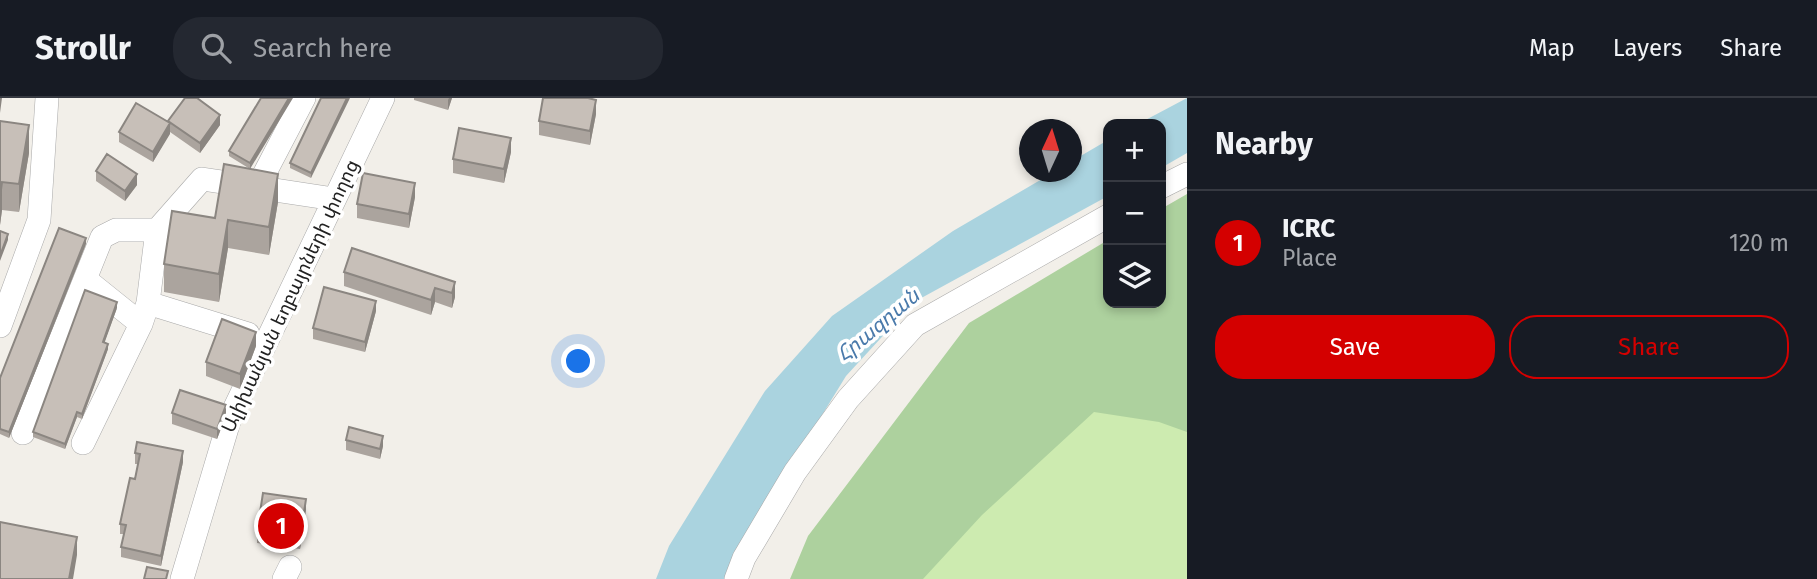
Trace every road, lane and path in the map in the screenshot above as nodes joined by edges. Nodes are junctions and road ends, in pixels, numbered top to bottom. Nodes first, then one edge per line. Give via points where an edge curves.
1 (47, 98) edge
2 (304, 98) edge
3 (383, 98) edge
4 (1187, 174) edge
5 (1166, 184) edge
6 (257, 188) junction
7 (334, 199) junction
8 (1103, 219) edge
9 (157, 230) junction
10 (85, 279) junction
11 (144, 314) junction
12 (0, 326) edge
13 (272, 326) junction
14 (23, 433) dead end
15 (83, 443) dead end
16 (184, 578) edge
17 (736, 579) edge

1 - 12 street via 39,220
2 - 6 street
3 - 7 street, Ալիխանյան եղբայրների փողոց
4 - 5 street
6 - 7 street
6 - 9 street via 202,179
7 - 13 street, Ալիխանյան եղբայրների փողոց
8 - 17 street via 915,325 848,399 795,472
9 - 10 street via 116,230 102,237
9 - 11 street
10 - 11 street
10 - 14 street
11 - 13 street via 255,336
11 - 15 street
13 - 16 street, Ալիխանյան եղբայրների փողոց via 230,418

